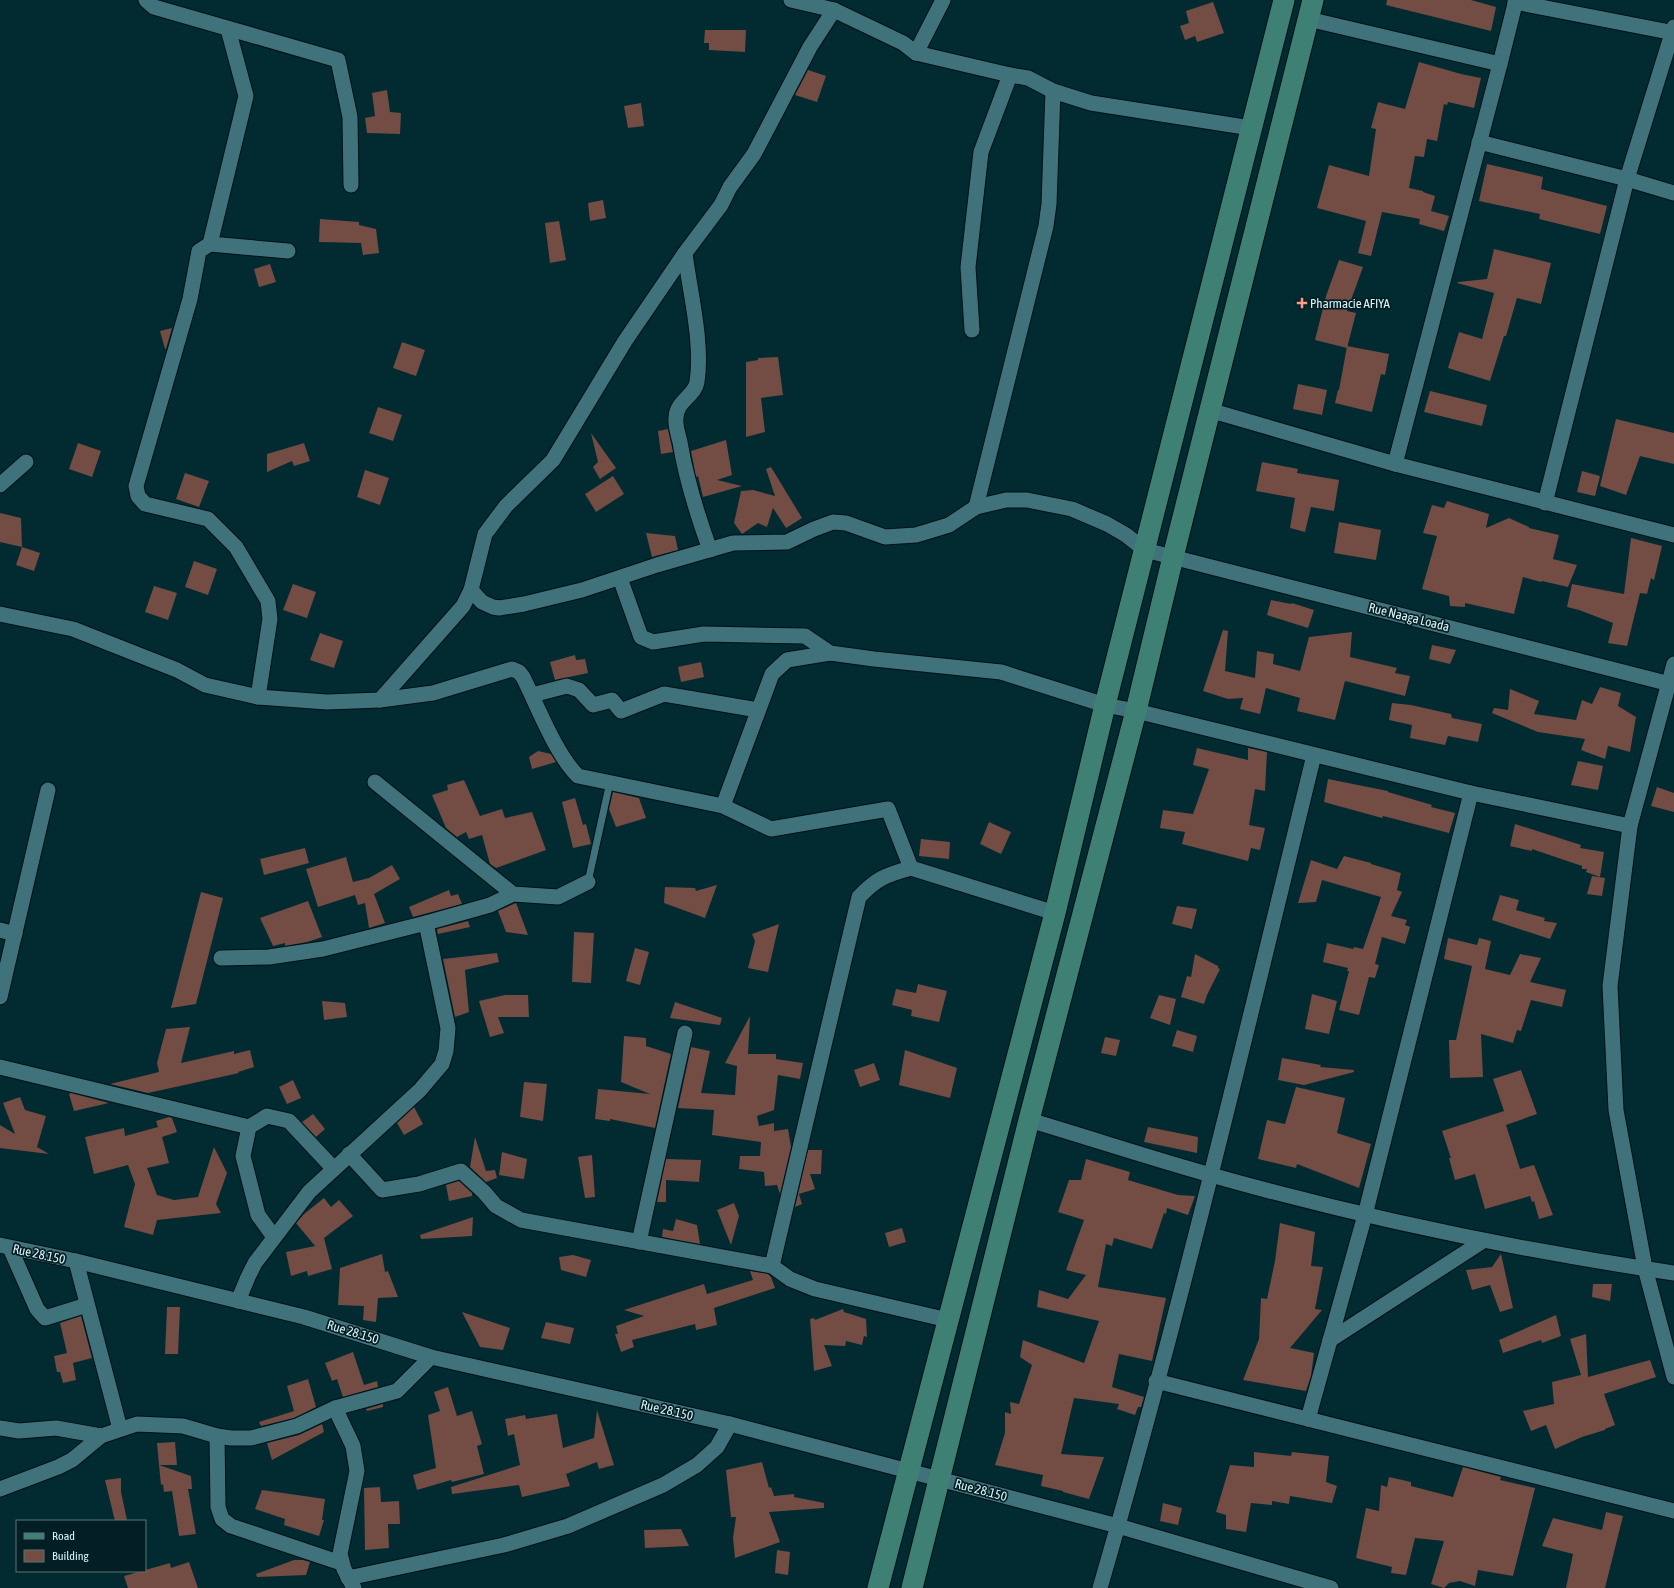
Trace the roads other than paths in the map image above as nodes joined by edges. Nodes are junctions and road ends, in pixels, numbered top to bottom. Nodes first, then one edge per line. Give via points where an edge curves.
1 (146, 0) edge
2 (791, 0) edge
3 (943, 0) edge
4 (1284, 0) edge
5 (1516, 1) edge
6 (1310, 9) edge
7 (834, 10) junction
8 (228, 29) junction
9 (1674, 31) edge
10 (916, 53) junction
11 (1500, 64) junction
12 (1010, 75) junction
13 (1053, 91) junction
14 (1251, 128) junction
15 (1479, 142) junction
16 (1627, 179) junction
17 (351, 185) dead end
18 (1674, 193) edge
19 (210, 244) junction
20 (288, 251) dead end
21 (686, 253) junction
22 (972, 330) dead end
23 (1209, 410) junction
24 (26, 462) dead end
25 (1395, 464) junction
26 (0, 485) edge
27 (1545, 503) junction
28 (976, 507) junction
29 (1674, 535) edge
30 (710, 550) junction
31 (1145, 550) junction
32 (1173, 557) junction
33 (620, 578) junction
34 (471, 590) junction
35 (0, 614) edge
36 (830, 653) junction
37 (1674, 664) edge
38 (1671, 684) edge
39 (532, 695) junction
40 (258, 697) junction
41 (380, 700) junction
42 (1105, 705) junction
43 (758, 710) junction
44 (1136, 711) junction
45 (1314, 755) junction
46 (375, 782) dead end
47 (610, 782) junction
48 (48, 790) dead end
49 (1471, 794) junction
50 (723, 806) junction
51 (1630, 826) junction
52 (911, 868) junction
53 (588, 882) joint
54 (513, 894) junction
55 (1055, 913) junction
56 (426, 923) junction
57 (0, 930) edge
58 (15, 934) junction
59 (221, 958) dead end
60 (0, 997) edge
61 (685, 1033) dead end
62 (0, 1067) edge
63 (1029, 1120) junction
64 (249, 1127) junction
65 (349, 1154) junction
66 (334, 1169) junction
67 (1211, 1175) junction
68 (1365, 1215) junction
69 (274, 1238) junction
70 (1483, 1241) junction
71 (639, 1242) junction
72 (5, 1246) edge
73 (76, 1262) junction
74 (772, 1266) junction
75 (1645, 1268) junction
76 (1674, 1273) edge
77 (238, 1301) junction
78 (87, 1304) junction
79 (948, 1320) junction
80 (1330, 1340) junction
81 (431, 1357) junction
82 (1674, 1377) edge
83 (1156, 1381) junction
84 (335, 1408) junction
85 (1308, 1419) junction
86 (730, 1424) junction
87 (0, 1428) edge
88 (120, 1429) junction
89 (101, 1436) junction
90 (217, 1436) junction
91 (908, 1472) junction
92 (939, 1479) junction
93 (0, 1489) edge
94 (1674, 1511) edge
95 (1118, 1526) junction
96 (341, 1563) junction
97 (351, 1583) edge
98 (878, 1588) edge
99 (912, 1588) edge
100 (1100, 1588) edge
101 (1331, 1588) edge

1 - 8 street via 154,7
2 - 7 street
3 - 10 street
4 - 14 main road
5 - 9 street
5 - 11 street
6 - 11 street
6 - 23 main road
7 - 10 street via 903,43
7 - 21 street via 810,47 754,154
8 - 17 street via 338,60 350,117
8 - 19 street via 246,96
9 - 16 street
10 - 12 street
11 - 15 street
12 - 13 street via 1028,78
12 - 22 street via 981,152 968,267
13 - 14 street via 1091,103
13 - 28 street via 1046,226
14 - 31 main road
15 - 16 street
15 - 25 street
16 - 18 street
16 - 27 street
19 - 20 street
19 - 40 street via 199,251 190,298 136,486 138,496 146,504 208,519 236,547 268,601 270,619
21 - 30 street via 696,327 698,370 696,385 680,403 676,418 683,464 692,499
21 - 34 street via 625,341 553,460 506,506 485,534
23 - 25 street
23 - 32 main road
24 - 26 street
25 - 27 street
27 - 29 street
28 - 30 street via 949,525 916,535 885,537 846,523 833,522 787,542 733,543
28 - 31 street via 1006,500 1027,500 1072,509 1114,528
30 - 33 street
31 - 32 street, Rue Naaga Loada
31 - 42 main road
32 - 38 street, Rue Naaga Loada
32 - 44 main road
33 - 34 street via 582,590 499,608 482,602
33 - 36 street via 640,637 653,642 704,634 805,636
34 - 41 street via 463,606
35 - 40 street via 73,629 177,670 205,686
36 - 42 street via 1000,672
36 - 43 street via 787,660 772,674
37 - 38 street
38 - 51 street
39 - 41 street via 523,676 512,670 433,693
39 - 43 street via 567,686 579,690 594,705 612,700 621,711 664,694
39 - 47 street via 568,766 578,776
40 - 41 street via 327,702
42 - 44 street
42 - 55 main road
43 - 50 street
44 - 45 street
44 - 63 main road
45 - 49 street
45 - 67 street
46 - 54 street
47 - 50 street
47 - 53 lane
48 - 58 street
49 - 51 street
49 - 68 street
50 - 52 street via 771,829 888,809
51 - 75 street via 1610,986 1616,1110
52 - 55 street
52 - 74 street via 884,876 871,884 859,898
53 - 54 street via 558,897
54 - 56 street via 490,905
55 - 79 main road
56 - 59 street via 324,949 269,957
56 - 65 street via 448,1028 442,1064 420,1090
57 - 58 street
58 - 60 street
61 - 71 street
62 - 64 street
63 - 67 street
63 - 92 main road
64 - 66 street via 267,1116 289,1121
64 - 69 street via 243,1156 258,1216
65 - 66 street
65 - 71 street via 382,1190 419,1184 461,1171 496,1206 522,1220
66 - 69 street via 309,1192
67 - 68 street
67 - 83 street
68 - 70 street
68 - 80 street
69 - 77 street via 255,1263
70 - 75 street
70 - 80 street
71 - 74 street
72 - 73 street, Rue 28.150
72 - 78 street via 37,1309 45,1318
73 - 77 street, Rue 28.150
73 - 78 street
74 - 79 street via 790,1279 815,1289
75 - 76 street
75 - 82 street
77 - 81 street, Rue 28.150 via 304,1317
78 - 88 street
79 - 91 main road
80 - 85 street
81 - 84 street via 397,1391
81 - 86 street, Rue 28.150
83 - 85 street
83 - 95 street
84 - 90 street via 297,1426 251,1438
84 - 96 street via 353,1446 357,1471 350,1515 342,1542
85 - 94 street
86 - 91 street, Rue 28.150
86 - 97 street via 717,1447 697,1465 663,1485 575,1523 504,1545
87 - 89 street via 19,1431 56,1428
88 - 89 street
88 - 90 street via 137,1424 184,1426
89 - 93 street via 72,1460
90 - 96 street via 218,1508 222,1519 231,1526
91 - 92 street, Rue 28.150
91 - 98 main road
92 - 95 street, Rue 28.150
92 - 99 main road
95 - 100 street
95 - 101 street, Rue 28.150
96 - 97 street

